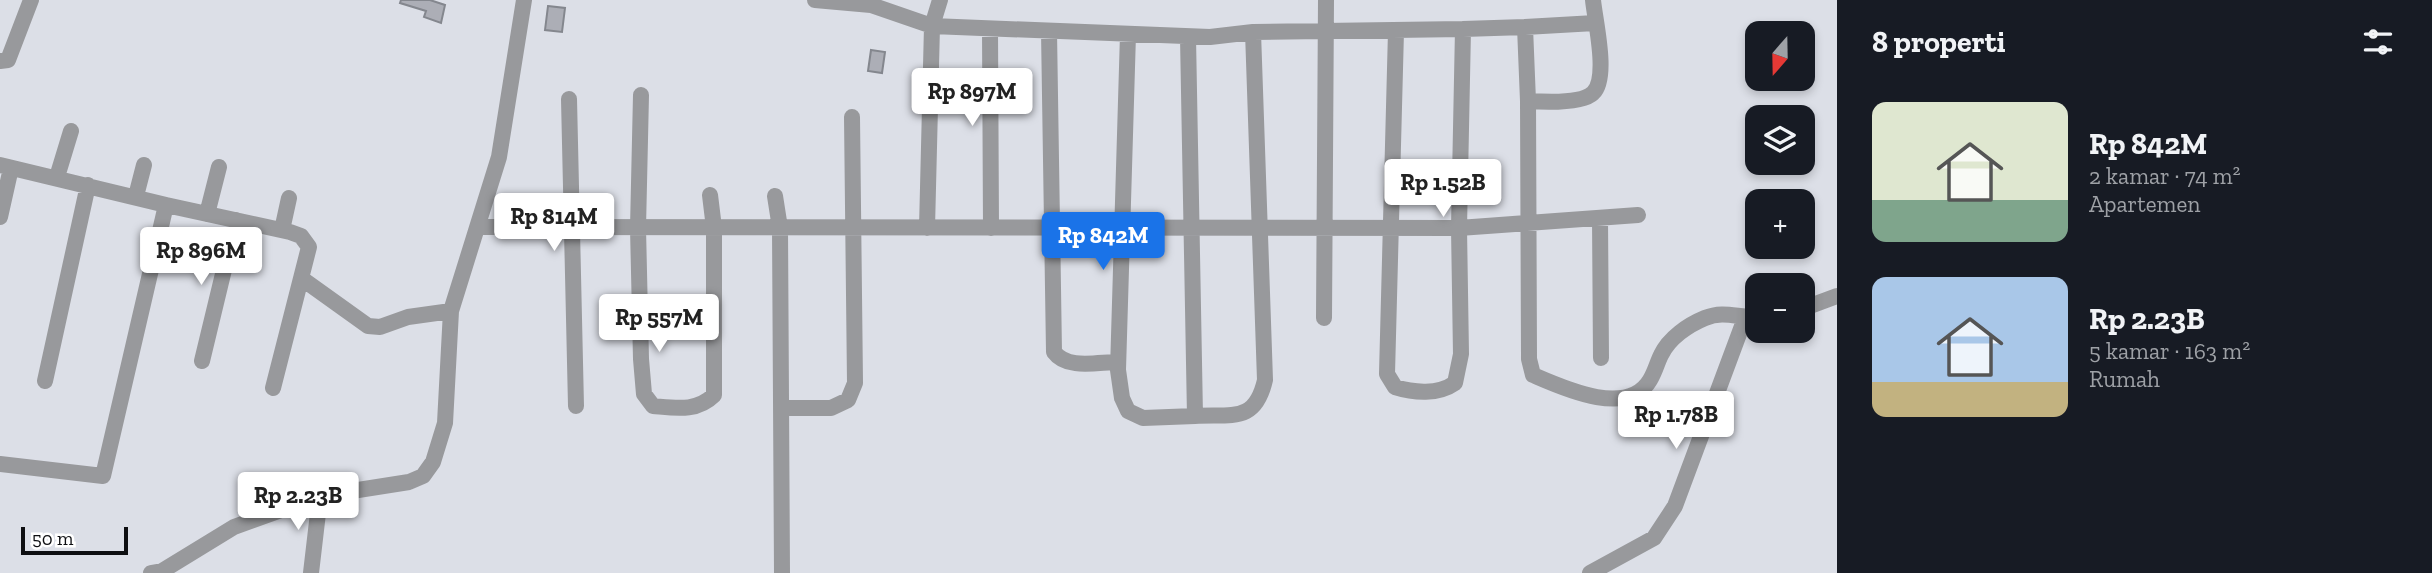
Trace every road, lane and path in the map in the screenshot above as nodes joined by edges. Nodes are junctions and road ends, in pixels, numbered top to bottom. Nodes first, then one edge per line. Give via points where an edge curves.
1 (31, 0) edge
2 (524, 0) edge
3 (815, 0) edge
4 (940, 0) edge
5 (1326, 0) edge
6 (1594, 0) edge
7 (1595, 23) junction
8 (932, 26) junction
9 (1525, 27) junction
10 (990, 29) junction
11 (1462, 29) junction
12 (1328, 30) junction
13 (1049, 31) junction
14 (1396, 31) junction
15 (1252, 32) junction
16 (1128, 34) junction
17 (1188, 37) junction
18 (0, 61) edge
19 (641, 95) dead end
20 (569, 99) dead end
21 (1528, 101) junction
22 (852, 117) dead end
23 (71, 131) dead end
24 (144, 165) dead end
25 (5, 167) edge
26 (219, 167) dead end
27 (57, 177) junction
28 (88, 185) junction
29 (710, 195) dead end
30 (136, 196) junction
31 (775, 196) dead end
32 (289, 198) dead end
33 (166, 205) junction
34 (207, 214) junction
35 (1638, 215) dead end
36 (0, 217) edge
37 (1600, 218) junction
38 (236, 220) junction
39 (1528, 223) junction
40 (478, 227) junction
41 (572, 228) junction
42 (638, 228) junction
43 (714, 228) junction
44 (780, 228) junction
45 (851, 228) junction
46 (927, 228) junction
47 (991, 228) junction
48 (1051, 228) junction
49 (1122, 228) junction
50 (1190, 228) junction
51 (1459, 228) junction
52 (1259, 229) junction
53 (1325, 229) junction
54 (1391, 229) junction
55 (282, 230) junction
56 (301, 278) junction
57 (1837, 296) edge
58 (1815, 304) edge
59 (451, 311) junction
60 (1745, 316) edge
61 (1324, 318) dead end
62 (1745, 332) edge
63 (1601, 358) dead end
64 (202, 361) dead end
65 (1118, 362) junction
66 (45, 381) dead end
67 (273, 388) dead end
68 (576, 406) dead end
69 (781, 408) junction
70 (1195, 416) junction
71 (0, 464) edge
72 (320, 496) junction
73 (151, 573) edge
74 (311, 573) edge
75 (782, 573) edge
76 (1590, 573) edge

1 - 18 street via 8,60
2 - 40 street via 499,157
3 - 8 street via 871,5
4 - 8 street
5 - 12 street
6 - 7 street
7 - 9 street
7 - 21 street via 1601,79 1593,93 1580,99
8 - 10 street
8 - 46 street
9 - 11 street
9 - 21 street
10 - 13 street
10 - 47 street
11 - 14 street
11 - 51 street
12 - 14 street
12 - 15 street
12 - 53 street
13 - 16 street
13 - 48 street
14 - 54 street
15 - 17 street
15 - 52 street
16 - 17 street
16 - 49 street
17 - 50 street
19 - 42 street
20 - 41 street
21 - 39 street
22 - 45 street
23 - 27 street
24 - 30 street
25 - 27 street
25 - 36 street
26 - 34 street
27 - 28 street
28 - 30 street
28 - 66 street
29 - 43 street
30 - 33 street
31 - 44 street
32 - 55 street
33 - 34 street
33 - 71 street via 103,475
34 - 38 street
35 - 37 street
37 - 39 street
37 - 63 street
38 - 55 street
38 - 64 street
39 - 51 street
39 - 60 street via 1533,375 1571,391 1616,400 1628,397 1649,382 1661,353 1676,335 1705,318 1726,313
40 - 41 street
40 - 59 street
41 - 42 street
41 - 68 street
42 - 43 street
42 - 43 street via 644,394 653,406 682,408 704,405 714,395
43 - 44 street
44 - 45 street
44 - 69 street
45 - 46 street
45 - 69 street via 855,383 848,400 831,408
46 - 47 street
47 - 48 street
48 - 49 street
48 - 65 street via 1054,352 1069,363
49 - 50 street
49 - 65 street
50 - 52 street
50 - 70 street
51 - 54 street
51 - 54 street via 1460,369 1455,383 1444,390 1419,391 1395,387 1387,374
52 - 53 street
52 - 70 street via 1265,380 1260,399 1250,411
53 - 54 street
53 - 61 street
55 - 56 street via 301,236 309,247
56 - 59 street via 368,326
56 - 67 street
57 - 58 street
59 - 72 street via 445,423 433,462 410,482
62 - 76 street via 1675,506 1654,538
65 - 70 street via 1128,411 1143,418
69 - 75 street
72 - 73 street via 234,527 162,571
72 - 74 street

